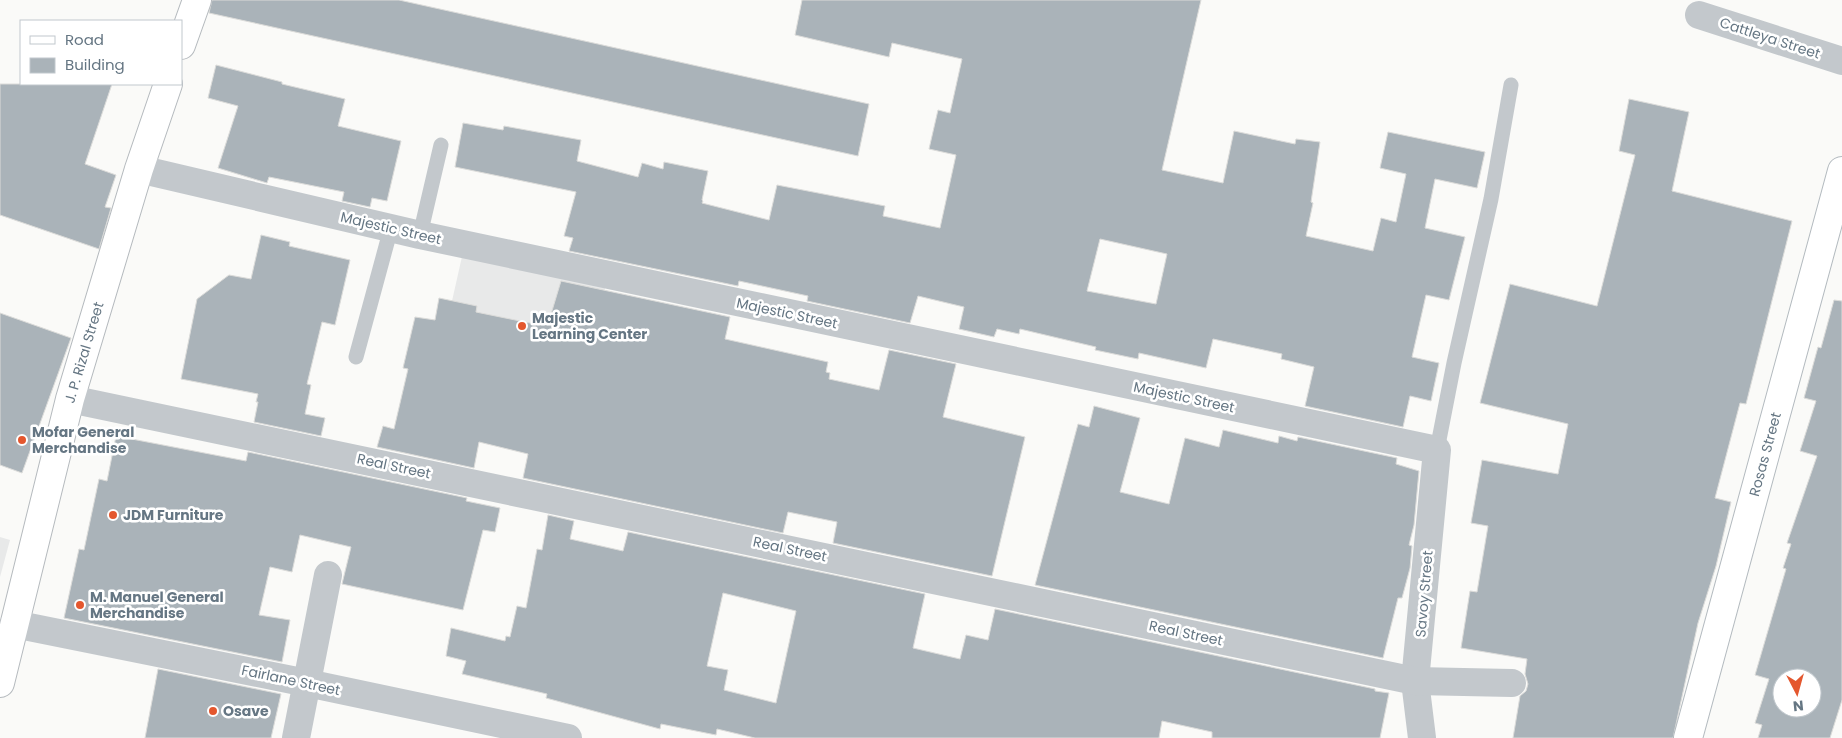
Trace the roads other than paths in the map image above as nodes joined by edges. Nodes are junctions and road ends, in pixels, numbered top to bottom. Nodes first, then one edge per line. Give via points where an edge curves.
1 (197, 0) edge
2 (1699, 15) dead end
3 (182, 42) edge
4 (1842, 61) edge
5 (168, 85) edge
6 (1511, 85) dead end
7 (441, 146) dead end
8 (140, 169) junction
9 (1842, 171) edge
10 (391, 228) junction
11 (420, 236) junction
12 (356, 357) dead end
13 (70, 398) junction
14 (1437, 450) junction
15 (328, 575) dead end
16 (14, 624) junction
17 (1416, 680) junction
18 (0, 683) edge
19 (307, 683) junction
20 (1512, 683) dead end
21 (296, 738) edge
22 (568, 738) edge
23 (1422, 738) edge
24 (1688, 738) edge

1 - 3 main road
2 - 4 street, Cattleya Street
5 - 8 main road, J. P. Rizal Street
6 - 14 lane via 1492,199
7 - 11 lane
8 - 10 street, Majestic Street
8 - 13 main road, J. P. Rizal Street
9 - 24 main road, Rosas Street
10 - 11 street, Majestic Street
10 - 12 lane
11 - 14 street, Majestic Street
13 - 16 main road, J. P. Rizal Street
13 - 17 street, Real Street
14 - 17 street, Savoy Street
15 - 19 street
16 - 18 main road, J. P. Rizal Street
16 - 19 street, Fairlane Street
17 - 20 street, Real Street
17 - 23 street, Savoy Street
19 - 21 street
19 - 22 street, Fairlane Street

